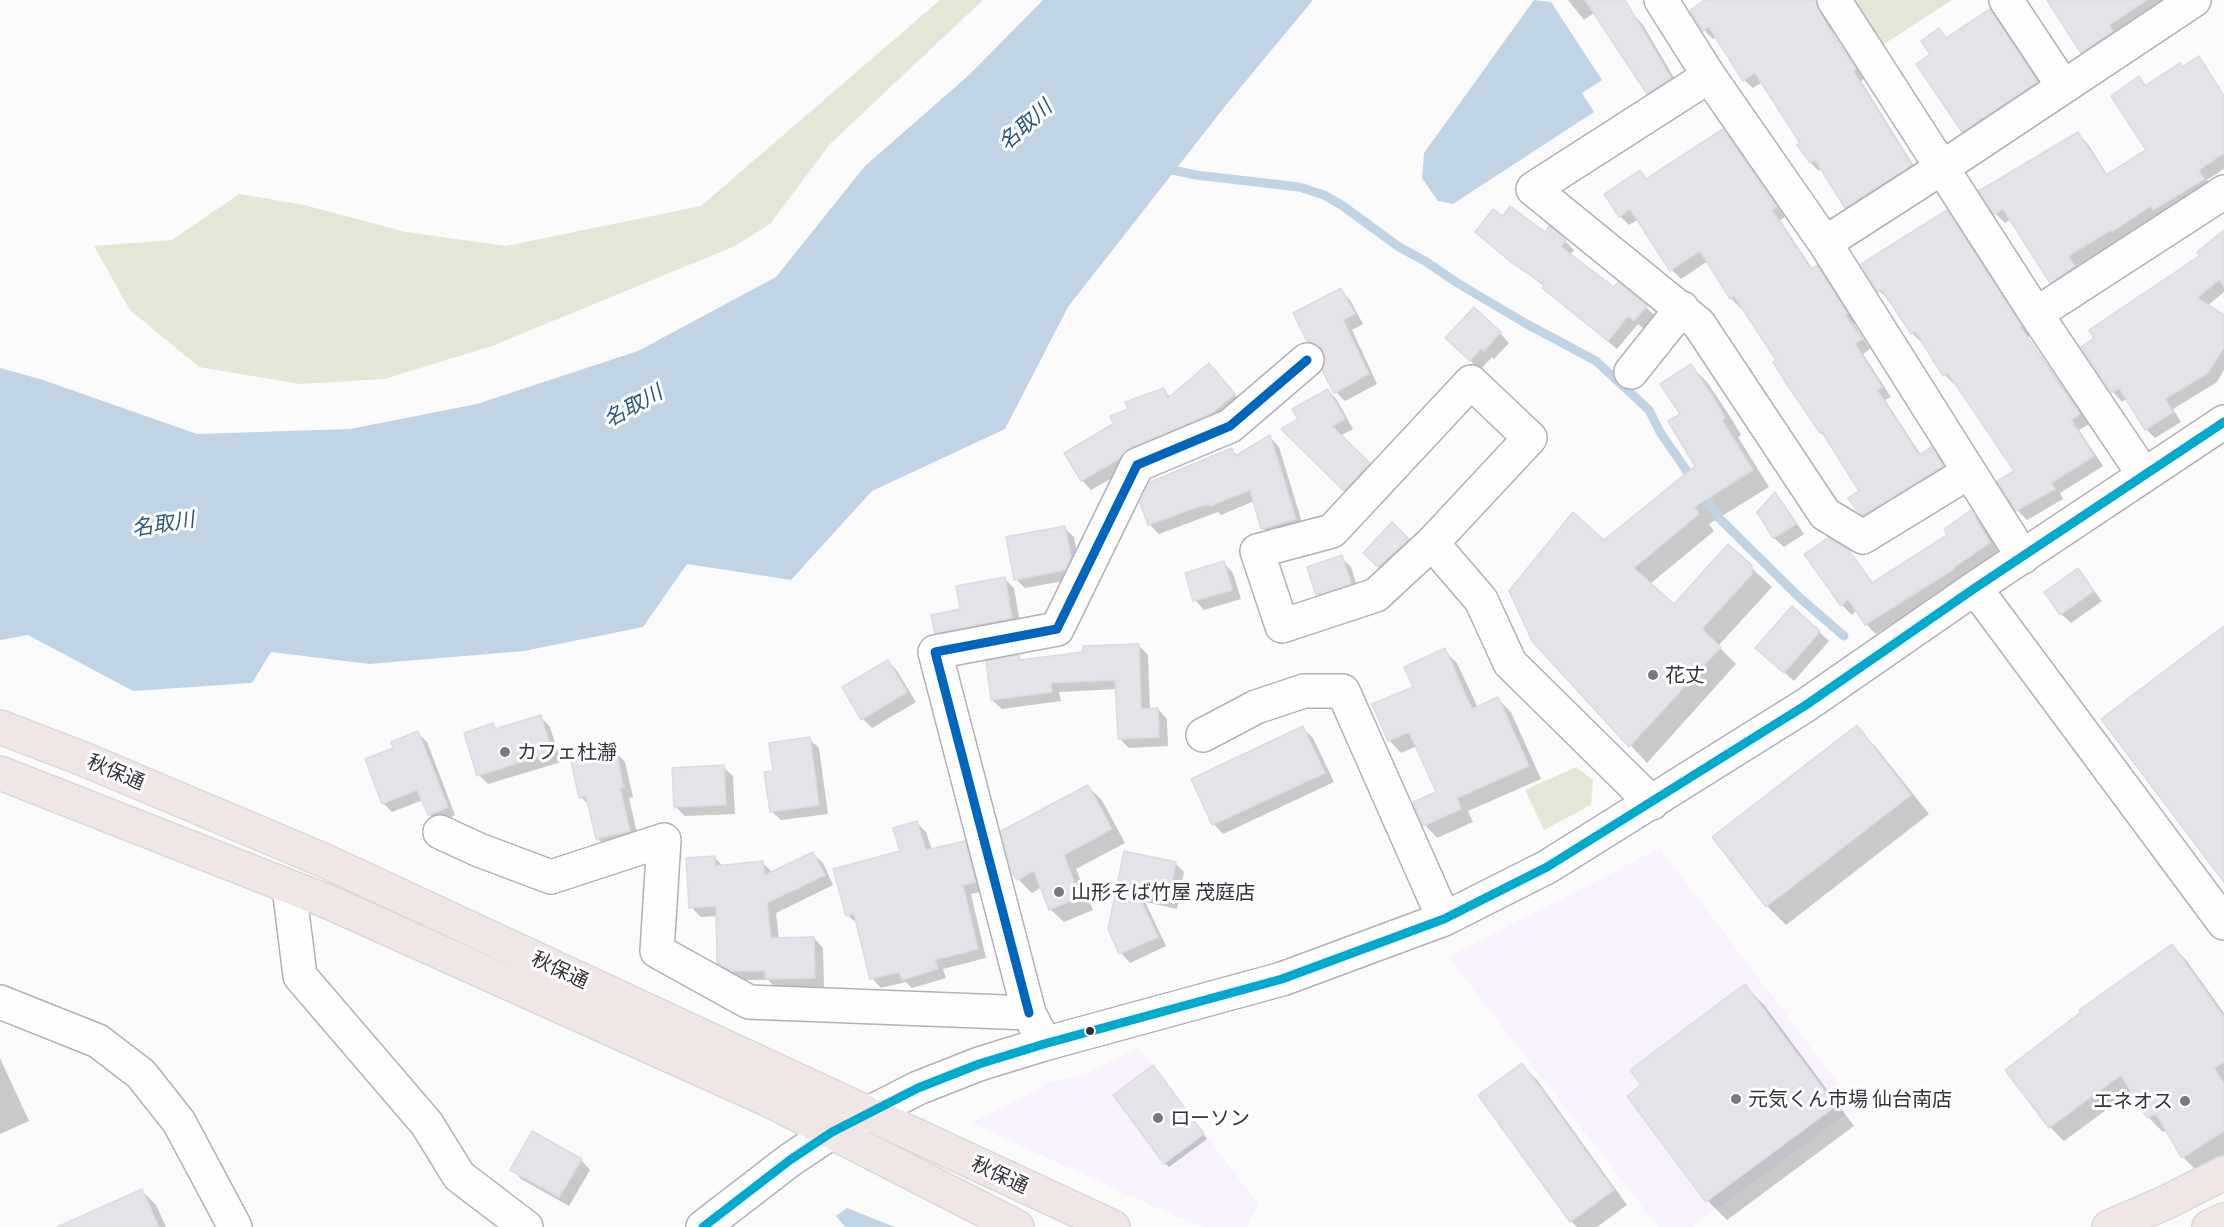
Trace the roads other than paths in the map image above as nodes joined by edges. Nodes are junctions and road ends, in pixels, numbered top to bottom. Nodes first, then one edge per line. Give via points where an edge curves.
1 (1661, 0) edge
2 (1834, 0) edge
3 (2006, 0) edge
4 (2186, 2) edge
5 (1709, 76) junction
6 (2063, 86) junction
7 (1943, 167) junction
8 (2224, 192) edge
9 (1825, 243) junction
10 (1682, 308) junction
11 (2036, 314) junction
12 (1307, 360) dead end
13 (1631, 372) dead end
14 (2224, 422) edge
15 (1969, 472) junction
16 (2144, 475) junction
17 (1432, 543) junction
18 (2023, 557) junction
19 (1975, 588) junction
20 (0, 727) edge
21 (1203, 735) dead end
22 (0, 773) edge
23 (1652, 803) junction
24 (440, 832) dead end
25 (289, 887) junction
26 (1444, 919) junction
27 (2224, 923) edge
28 (0, 1002) edge
29 (1029, 1013) junction
30 (1044, 1044) junction
31 (868, 1113) junction
32 (832, 1132) junction
33 (2224, 1173) edge
34 (2224, 1220) edge
35 (235, 1227) edge
36 (526, 1227) edge
37 (703, 1227) edge
38 (1017, 1227) edge
39 (1113, 1227) edge
40 (2109, 1227) edge
41 (2209, 1227) edge

1 - 5 street
2 - 7 street
3 - 6 street
4 - 6 street
5 - 9 street
5 - 10 street via 1533,189
6 - 7 street
7 - 9 street
7 - 11 street
8 - 11 street
9 - 15 street
10 - 13 street
10 - 15 street via 1699,324 1825,514 1863,537
11 - 16 street
12 - 29 street via 1230,426 1137,465 1057,629 935,652
14 - 16 street
15 - 18 street
16 - 18 street
17 - 17 street via 1376,595 1282,626 1257,551 1332,531 1472,382 1530,438
17 - 23 street via 1481,600 1510,663
18 - 19 street
19 - 23 street via 1806,705
19 - 27 street
20 - 31 highway, 秋保通 via 323,860
21 - 26 street via 1256,707 1304,691 1343,691
22 - 25 highway, 秋保通
23 - 26 street via 1547,867
24 - 29 street via 551,877 664,840 657,951 749,1002
25 - 32 highway, 秋保通 via 769,1100
25 - 36 street via 300,976 427,1124 459,1176
26 - 30 street via 1282,979
28 - 35 street via 98,1041 141,1074 179,1122
29 - 30 street
30 - 31 street via 979,1064
31 - 32 street
31 - 39 highway, 秋保通
32 - 37 street
32 - 38 highway, 秋保通
33 - 40 highway
34 - 41 highway

